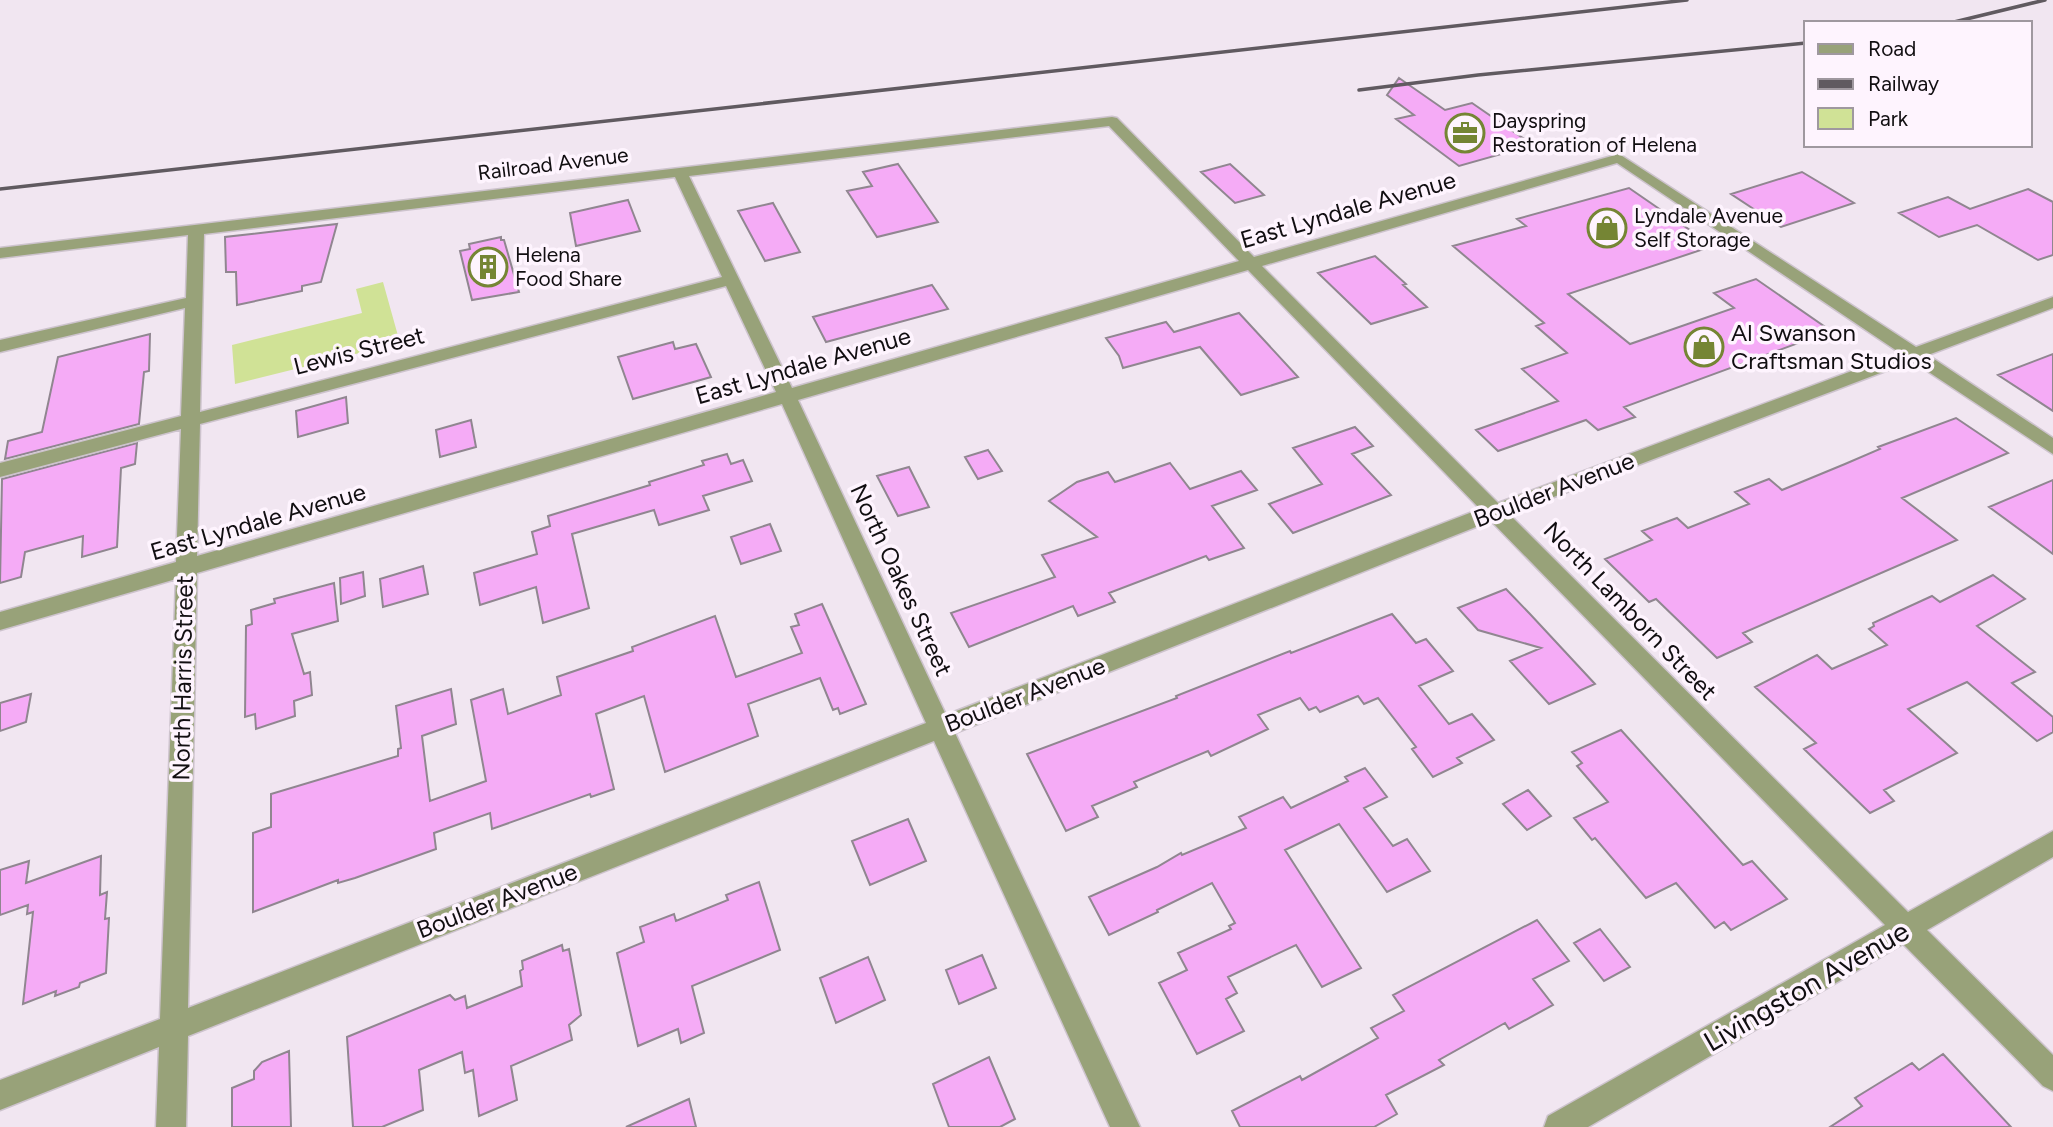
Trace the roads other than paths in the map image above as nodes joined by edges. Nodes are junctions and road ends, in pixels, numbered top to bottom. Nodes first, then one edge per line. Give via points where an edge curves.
1 (1112, 121) joint
2 (679, 171) junction
3 (196, 229) junction
4 (0, 253) edge
5 (1250, 263) junction
6 (731, 280) junction
7 (194, 302) junction
8 (2053, 302) edge
9 (0, 346) edge
10 (1913, 353) junction
11 (787, 396) junction
12 (191, 419) junction
13 (2053, 447) edge
14 (0, 470) edge
15 (1496, 511) junction
16 (186, 568) junction
17 (0, 621) edge
18 (941, 727) junction
19 (2053, 843) edge
20 (1906, 928) junction
21 (175, 1027) junction
22 (2053, 1076) edge
23 (0, 1095) edge
24 (171, 1127) edge
25 (1125, 1127) edge
26 (1559, 1127) edge

1 - 2 street, Railroad Avenue
1 - 5 street, North Lamborn Street
2 - 3 street, Railroad Avenue
2 - 6 street, North Oakes Street
3 - 4 street, Railroad Avenue
3 - 7 street, North Harris Street
5 - 10 street, East Lyndale Avenue via 1619,158
5 - 11 street, East Lyndale Avenue
5 - 15 street, North Lamborn Street
6 - 11 street, North Oakes Street
6 - 12 street, Lewis Street
7 - 9 street
7 - 12 street, North Harris Street
8 - 10 street, Boulder Avenue
10 - 13 street
10 - 15 street, Boulder Avenue
11 - 16 street, East Lyndale Avenue
11 - 18 street, North Oakes Street
12 - 14 street, Lewis Street
12 - 16 street, North Harris Street
15 - 18 street, Boulder Avenue
15 - 20 street, North Lamborn Street
16 - 17 street, East Lyndale Avenue
16 - 21 street, North Harris Street
18 - 21 street, Boulder Avenue
18 - 25 street, North Oakes Street
19 - 20 street, Livingston Avenue
20 - 22 street, North Lamborn Street
20 - 26 street, Livingston Avenue
21 - 23 street, Boulder Avenue
21 - 24 street, North Harris Street

